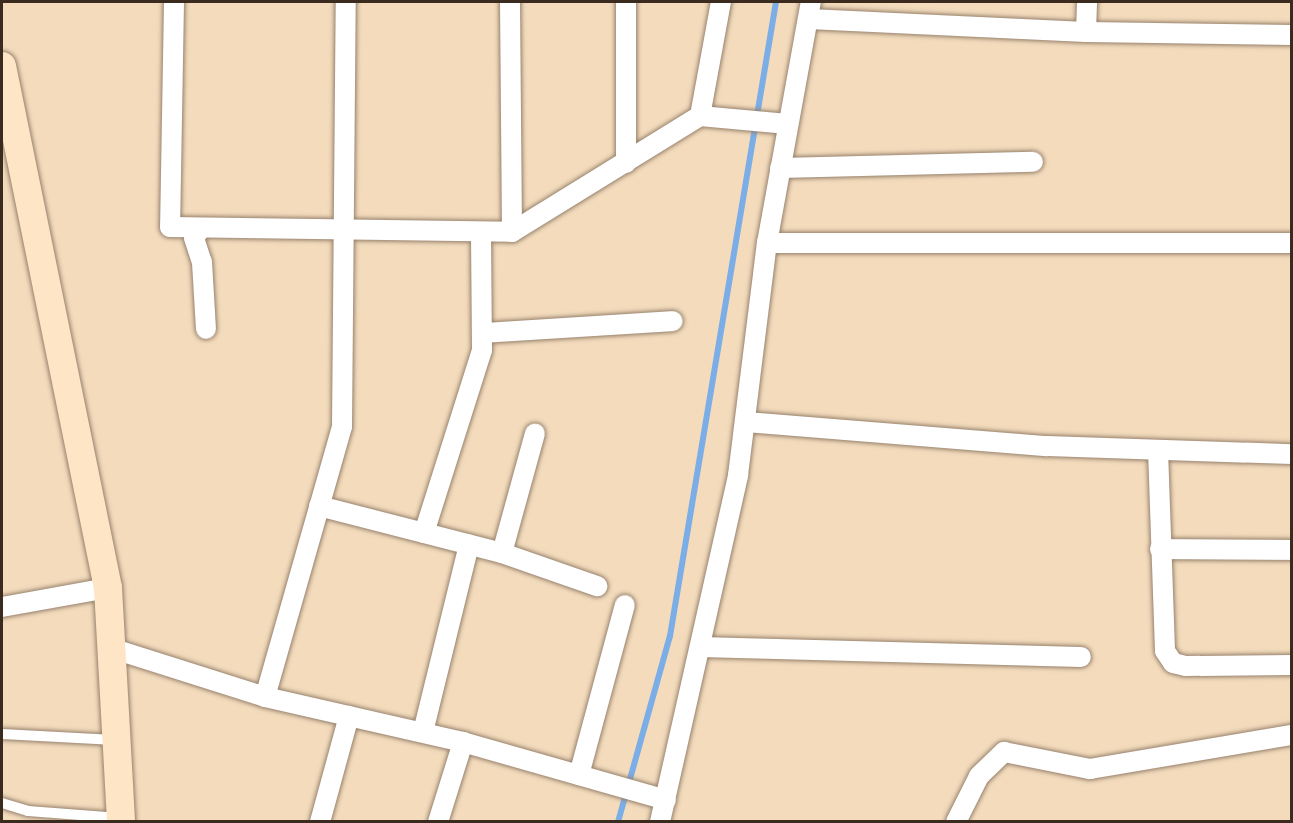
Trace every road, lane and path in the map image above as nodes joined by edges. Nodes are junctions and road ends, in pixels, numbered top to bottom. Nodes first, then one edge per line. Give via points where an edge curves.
1 (174, 2) edge
2 (346, 2) edge
3 (510, 2) edge
4 (626, 2) edge
5 (721, 2) edge
6 (1087, 2) edge
7 (810, 10) edge
8 (1086, 32) junction
9 (1292, 35) edge
10 (2, 66) edge
11 (700, 116) junction
12 (788, 124) junction
13 (10, 147) edge
14 (1033, 162) dead end
15 (626, 163) junction
16 (780, 168) junction
17 (201, 228) junction
18 (345, 231) junction
19 (512, 232) junction
20 (481, 234) junction
21 (767, 243) junction
22 (1292, 243) edge
23 (673, 321) dead end
24 (206, 329) dead end
25 (483, 333) junction
26 (746, 422) junction
27 (535, 434) dead end
28 (1158, 450) junction
29 (1292, 454) edge
30 (319, 507) junction
31 (424, 533) junction
32 (469, 545) junction
33 (1160, 549) junction
34 (1292, 549) edge
35 (502, 553) junction
36 (597, 586) dead end
37 (108, 588) junction
38 (625, 604) dead end
39 (2, 607) edge
40 (700, 647) junction
41 (114, 649) junction
42 (1081, 657) dead end
43 (1292, 665) edge
44 (265, 697) junction
45 (349, 716) junction
46 (423, 732) junction
47 (2, 734) edge
48 (1292, 735) edge
49 (118, 740) junction
50 (463, 742) junction
51 (579, 775) junction
52 (666, 800) junction
53 (2, 802) edge
54 (121, 820) edge
55 (320, 822) edge
56 (438, 822) edge
57 (660, 822) edge
58 (956, 822) edge

1 - 17 street via 170,227
2 - 18 street
3 - 19 street
4 - 15 street
5 - 11 street
6 - 8 street
7 - 8 street
7 - 12 street
8 - 9 street
10 - 13 main road
11 - 12 street
11 - 15 street
12 - 16 street
13 - 37 main road
14 - 16 street
15 - 19 street
16 - 21 street
17 - 18 street
17 - 24 street via 194,238 202,262
18 - 20 street
18 - 30 street via 342,427
19 - 20 street
20 - 25 street
21 - 22 street
21 - 26 street
23 - 25 street
25 - 31 street via 478,366
26 - 28 street
26 - 40 street
27 - 35 street
28 - 29 street
28 - 33 street
30 - 31 street
30 - 44 street
31 - 32 street
32 - 35 street
32 - 46 street
33 - 34 street
33 - 43 street via 1162,643 1173,663
35 - 36 street
37 - 39 street
37 - 41 main road
38 - 51 street
40 - 42 street
40 - 52 street
41 - 44 street
41 - 49 main road
44 - 45 street
45 - 46 street
45 - 55 street
46 - 50 street
47 - 49 lane
48 - 58 street via 1090,769 1004,752 980,776
49 - 54 main road
50 - 51 street
50 - 56 street
51 - 52 street
52 - 57 street
53 - 54 lane via 28,811

